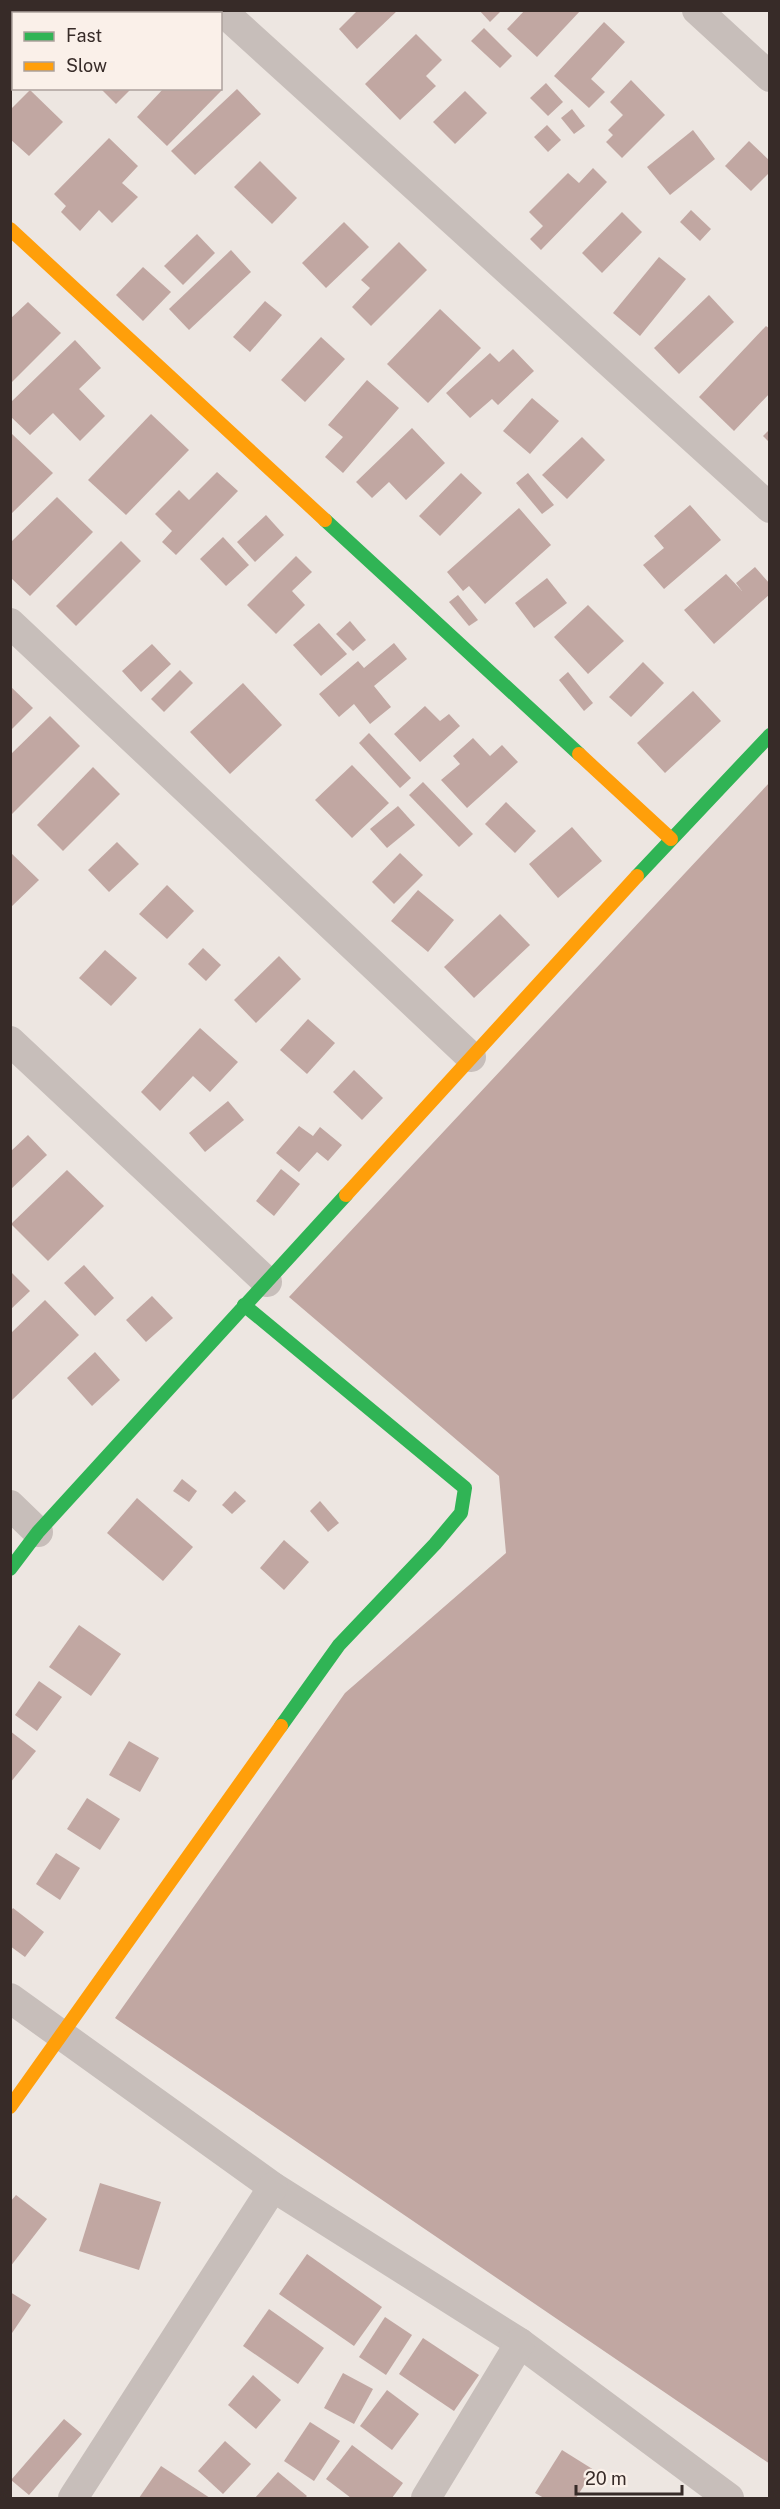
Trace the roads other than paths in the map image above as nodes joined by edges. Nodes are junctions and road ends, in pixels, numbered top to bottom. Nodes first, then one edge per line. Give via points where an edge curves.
1 (221, 10) edge
2 (697, 10) edge
3 (770, 77) edge
4 (10, 229) edge
5 (770, 508) edge
6 (10, 623) edge
7 (770, 735) edge
8 (671, 839) junction
9 (10, 1041) edge
10 (471, 1057) junction
11 (267, 1282) junction
12 (244, 1305) junction
13 (10, 1505) edge
14 (38, 1532) junction
15 (10, 1569) edge
16 (10, 1998) edge
17 (62, 2037) junction
18 (10, 2107) edge
19 (273, 2187) junction
20 (520, 2343) junction
21 (73, 2499) edge
22 (426, 2499) edge
23 (729, 2499) edge

1 - 5 street
2 - 3 street
4 - 8 street
6 - 10 street
7 - 8 street
8 - 10 street
9 - 11 street
10 - 11 street
11 - 12 street
12 - 14 street
12 - 17 street via 465,1488 461,1513 339,1645
13 - 14 street
14 - 15 street
16 - 17 street
17 - 18 street
17 - 19 street
19 - 20 street
19 - 21 street
20 - 22 street
20 - 23 street

